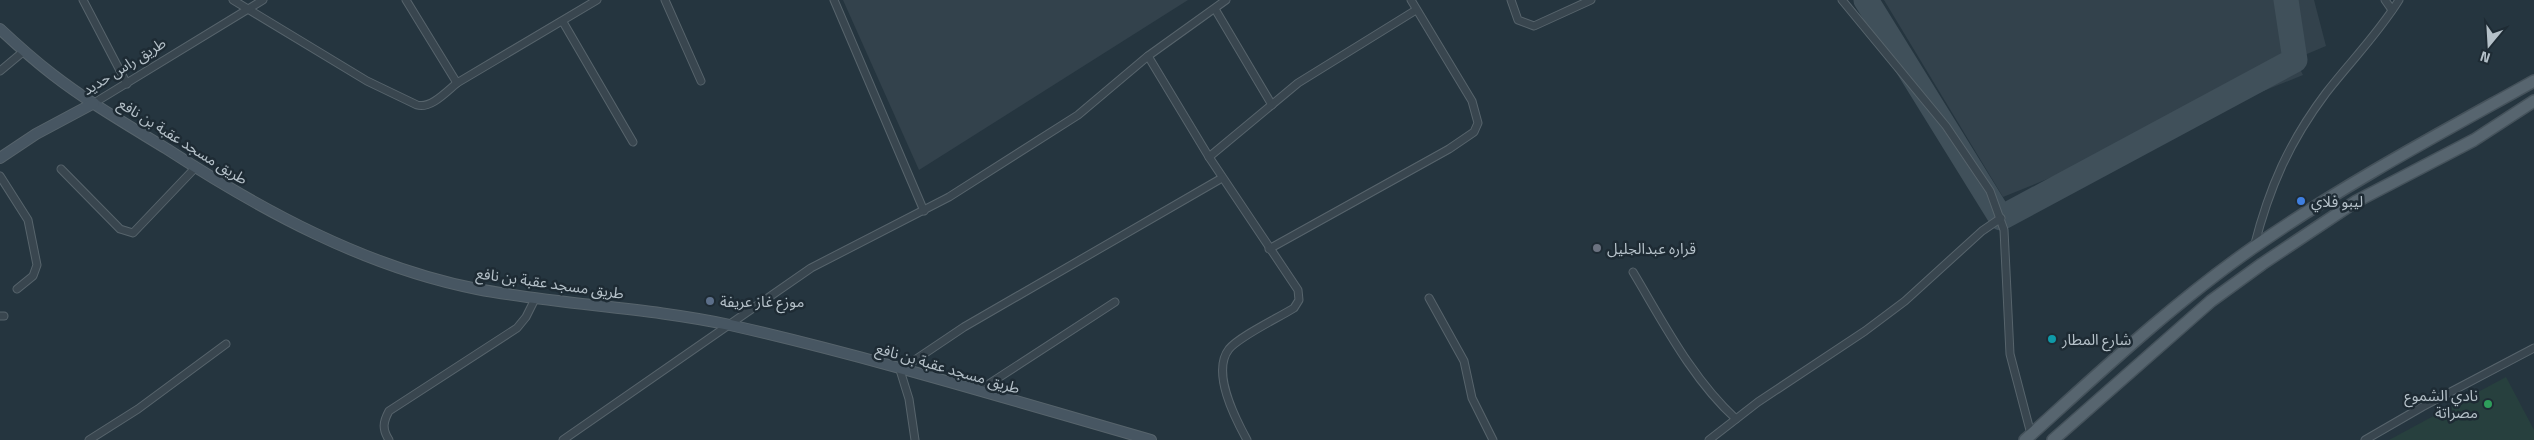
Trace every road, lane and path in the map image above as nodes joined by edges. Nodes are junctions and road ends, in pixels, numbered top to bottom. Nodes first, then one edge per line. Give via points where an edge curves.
1 (83, 0) edge
2 (233, 0) edge
3 (263, 0) edge
4 (406, 0) edge
5 (597, 0) edge
6 (665, 0) edge
7 (834, 0) edge
8 (1226, 0) edge
9 (1411, 0) edge
10 (1511, 0) edge
11 (1591, 0) edge
12 (1842, 0) edge
13 (2385, 0) edge
14 (2399, 0) edge
15 (1215, 8) junction
16 (248, 9) junction
17 (1416, 10) junction
18 (2392, 10) junction
19 (564, 22) junction
20 (0, 30) edge
21 (24, 51) junction
22 (1148, 56) junction
23 (0, 71) edge
24 (701, 81) dead end
25 (2534, 81) edge
26 (457, 83) junction
27 (127, 84) junction
28 (2534, 101) edge
29 (94, 104) junction
30 (1272, 105) junction
31 (633, 142) dead end
32 (1208, 157) junction
33 (0, 158) edge
34 (195, 168) junction
35 (61, 169) dead end
36 (0, 176) edge
37 (1222, 178) junction
38 (924, 211) junction
39 (2001, 218) junction
40 (2254, 247) junction
41 (1269, 248) junction
42 (1634, 272) dead end
43 (18, 289) dead end
44 (1430, 298) dead end
45 (535, 299) junction
46 (1115, 302) dead end
47 (731, 326) junction
48 (226, 344) dead end
49 (2534, 348) edge
50 (900, 370) junction
51 (977, 391) junction
52 (1736, 419) junction
53 (2028, 437) edge
54 (1145, 439) edge
55 (89, 440) edge
56 (389, 440) edge
57 (562, 440) edge
58 (915, 440) edge
59 (1247, 440) edge
60 (1493, 440) edge
61 (1709, 440) edge
62 (2052, 440) edge
63 (2365, 440) edge

1 - 27 street
2 - 16 street
3 - 16 street, طريق راس حديد
4 - 26 street
5 - 19 street
6 - 24 street
7 - 38 street
8 - 15 street
9 - 17 street
10 - 11 street via 1518,20 1534,26
12 - 39 street via 1946,126 1990,190
13 - 18 street
14 - 18 street
15 - 22 street
15 - 30 street
16 - 26 street via 367,81 422,107
16 - 27 street, طريق راس حديد
17 - 30 street via 1298,83
17 - 41 street via 1472,101 1478,123 1474,132
18 - 40 street via 2326,93 2281,164
19 - 26 street
19 - 31 street
20 - 21 street, طريق مسجد عقبة بن نافع
21 - 23 street
21 - 29 street, طريق مسجد عقبة بن نافع
22 - 32 street
22 - 38 street via 1078,115 990,173
25 - 40 main road via 2343,189
27 - 29 street, طريق راس حديد
28 - 62 main road via 2474,140 2355,202 2262,264 2211,301
29 - 33 street, طريق راس حديد via 36,134
29 - 34 street, طريق مسجد عقبة بن نافع
30 - 32 street
32 - 37 street
34 - 35 street via 132,233 120,230
34 - 45 street, طريق مسجد عقبة بن نافع via 272,213 366,255 428,277
36 - 43 street via 28,220 37,265 33,276
37 - 41 street
37 - 50 street via 964,327
38 - 47 street via 827,258 770,294
39 - 52 street via 1865,332
39 - 53 street via 2010,354
40 - 53 main road via 2203,285
41 - 59 street via 1298,290 1299,300 1294,308 1235,344 1224,357 1222,379
42 - 52 street via 1688,360 1717,401
44 - 60 street via 1464,361 1472,398
45 - 47 street, طريق مسجد عقبة بن نافع via 647,310
45 - 56 street via 517,328 389,412 384,421 384,433
46 - 51 street
47 - 50 street, طريق مسجد عقبة بن نافع
47 - 57 street
48 - 55 street via 138,409
49 - 63 street
50 - 51 street, طريق مسجد عقبة بن نافع
50 - 58 street via 909,399
51 - 54 street, طريق مسجد عقبة بن نافع
52 - 61 street

